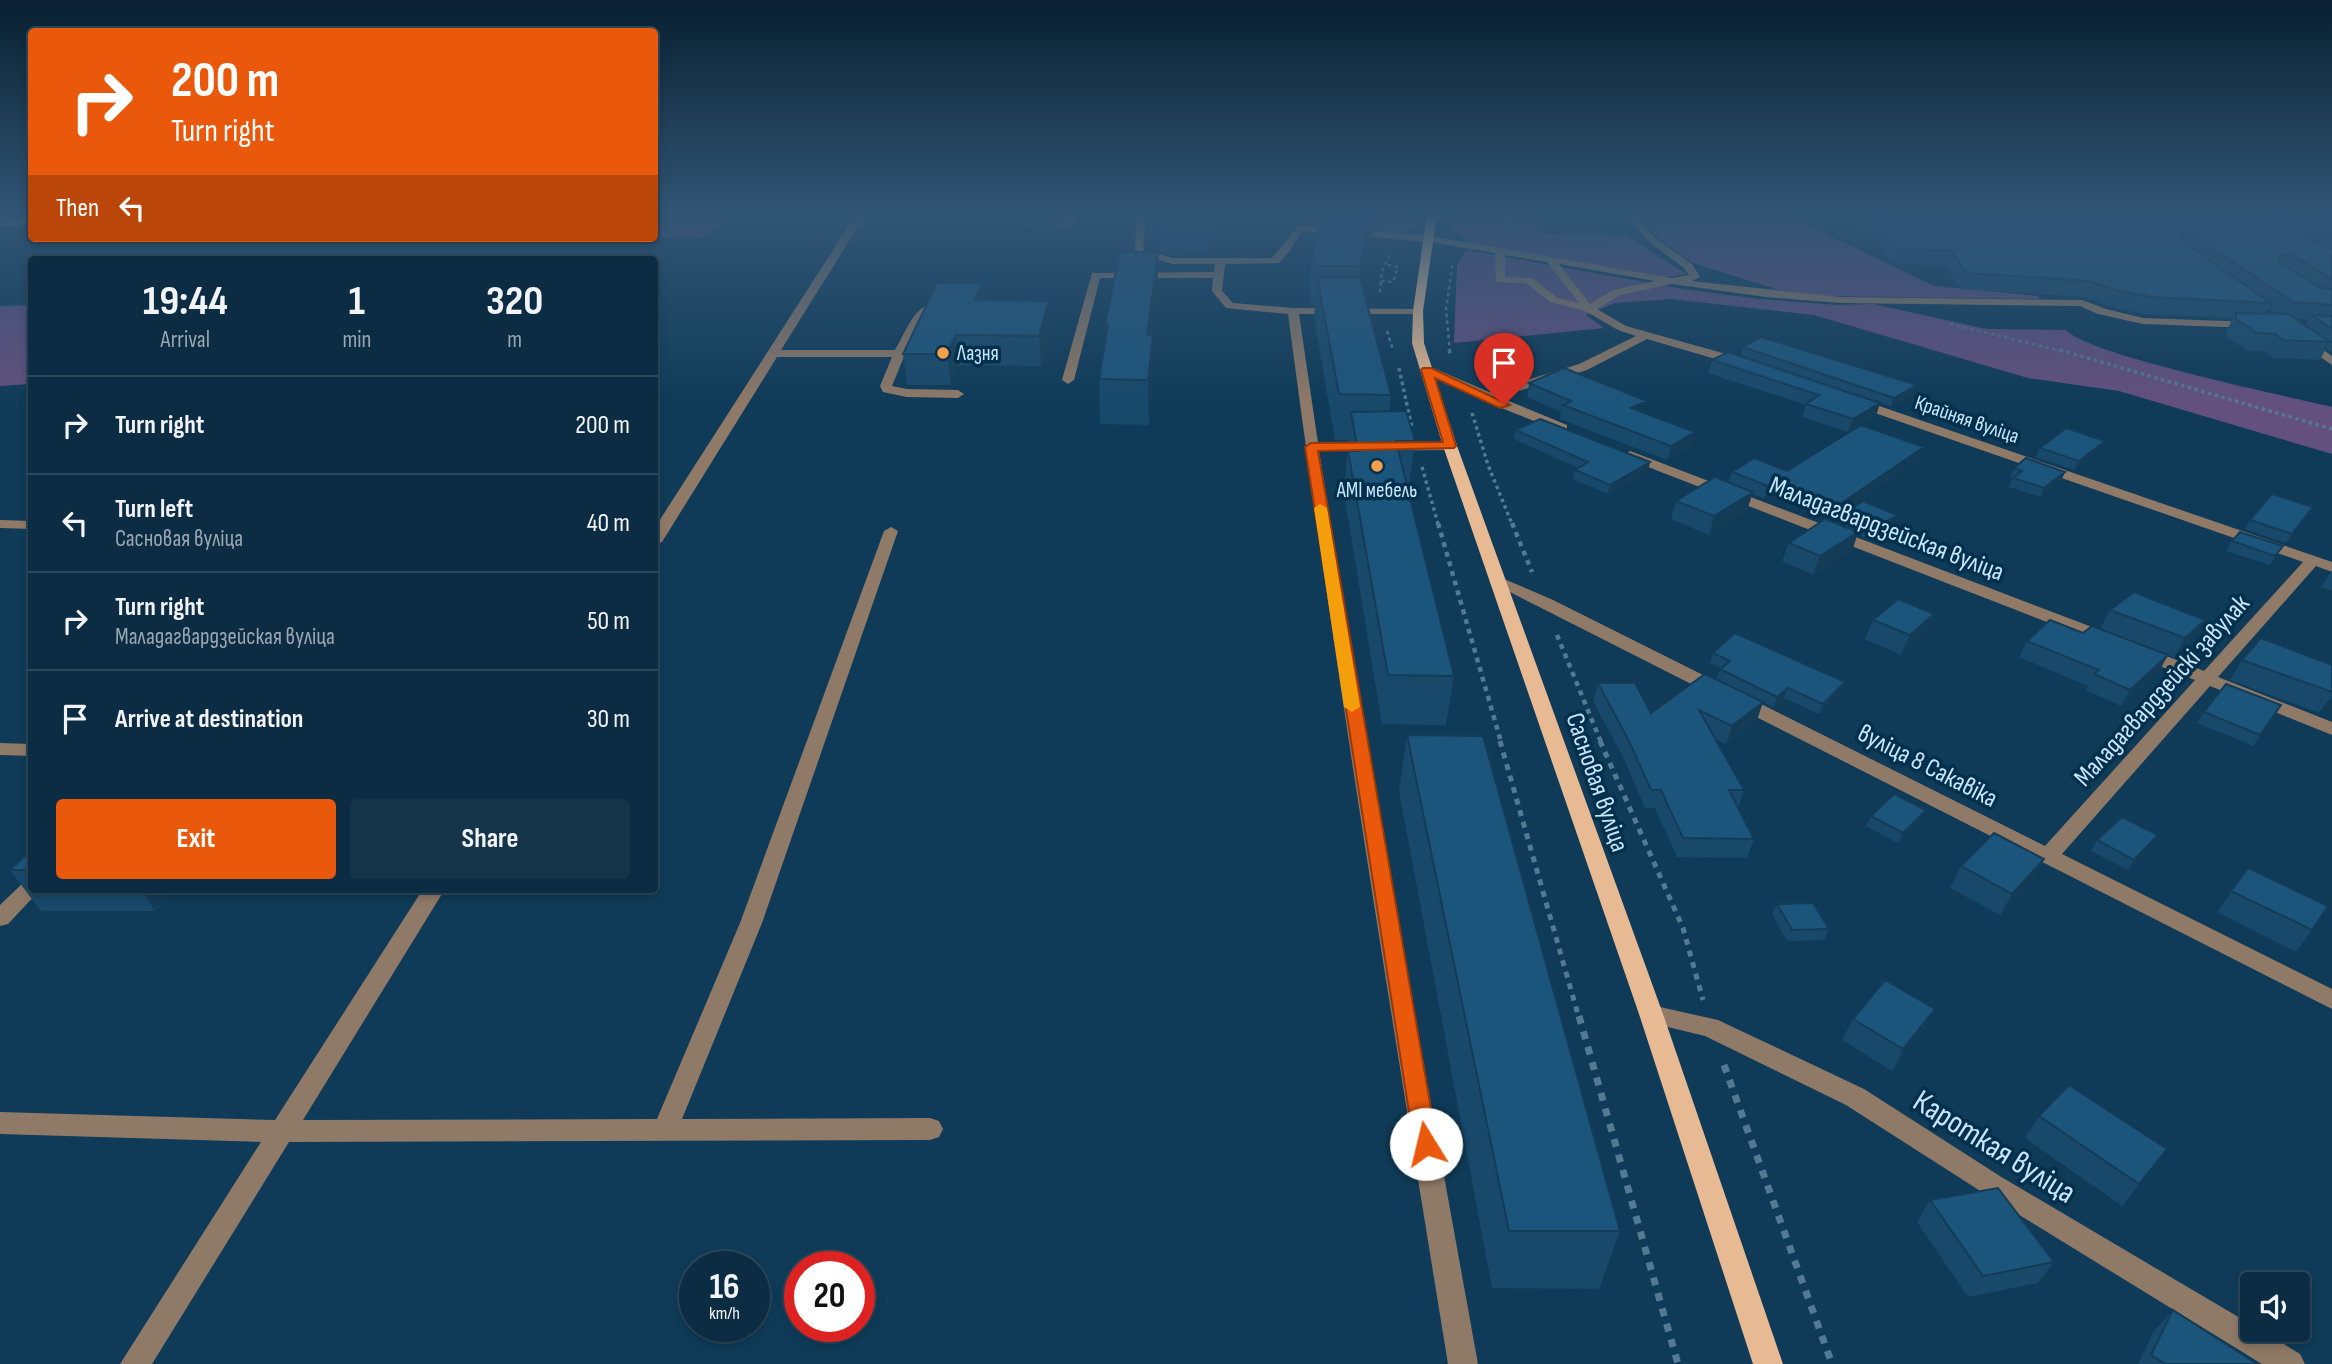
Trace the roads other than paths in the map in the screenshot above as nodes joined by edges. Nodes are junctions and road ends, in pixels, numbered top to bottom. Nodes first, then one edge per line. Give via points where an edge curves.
1 (822, 278) edge
2 (1095, 278) edge
3 (1218, 278) edge
4 (1424, 278) edge
5 (1500, 278) edge
6 (1564, 278) edge
7 (1652, 278) edge
8 (1684, 278) edge
9 (1721, 278) edge
10 (1672, 281) junction
11 (1766, 294) junction
12 (956, 304) edge
13 (1589, 309) junction
14 (1293, 311) junction
15 (1418, 312) junction
16 (2270, 326) edge
17 (2293, 333) edge
18 (1646, 335) junction
19 (775, 353) junction
20 (899, 354) junction
21 (2332, 361) edge
22 (1756, 367) edge
23 (1427, 370) junction
24 (1068, 380) dead end
25 (958, 394) dead end
26 (1840, 396) edge
27 (1485, 397) junction
28 (1575, 434) edge
29 (1450, 446) junction
30 (1311, 447) junction
31 (1614, 449) edge
32 (0, 524) edge
33 (28, 524) edge
34 (891, 531) dead end
35 (658, 535) edge
36 (2312, 561) junction
37 (2332, 567) edge
38 (1498, 582) junction
39 (2207, 678) junction
40 (2332, 729) edge
41 (0, 749) edge
42 (28, 750) edge
43 (2049, 855) junction
44 (28, 890) edge
45 (431, 893) edge
46 (0, 918) edge
47 (2332, 1000) edge
48 (1651, 1014) junction
49 (0, 1124) edge
50 (665, 1129) junction
51 (930, 1129) dead end
52 (280, 1131) junction
53 (135, 1364) edge
54 (1463, 1364) edge
55 (1768, 1364) edge
56 (2290, 1364) edge

1 - 19 street
2 - 24 street
3 - 14 street via 1217,291 1230,306
4 - 15 main road, Сасновая вуліца
5 - 13 street via 1528,280 1554,300
6 - 13 street
7 - 10 street
8 - 10 street
9 - 11 street
10 - 11 street
10 - 13 street via 1617,292
11 - 16 street via 1840,300 2082,303 2127,320
12 - 20 street via 923,310
13 - 18 street via 1622,328
14 - 15 street
14 - 30 street
15 - 23 main road, Сасновая вуліца via 1418,344
17 - 21 street
18 - 22 street
18 - 27 street via 1583,367
19 - 20 street
19 - 35 street
20 - 25 street via 887,389
23 - 27 street
23 - 29 main road, Сасновая вуліца
26 - 36 street, Крайняя вуліца
27 - 28 street
29 - 30 street
29 - 38 main road, Сасновая вуліца
30 - 54 street
31 - 39 street, Маладагвардзейская вуліца
32 - 33 street
34 - 50 street via 751,923
36 - 37 street, Крайняя вуліца
36 - 39 street, Маладагвардзейскі завулак
38 - 43 street, вуліца 8 Сакавіка
38 - 48 main road, Сасновая вуліца
39 - 40 street, Маладагвардзейская вуліца
39 - 43 street, Маладагвардзейскі завулак
41 - 42 street
43 - 47 street, вуліца 8 Сакавіка
44 - 46 street
45 - 52 street
48 - 55 main road, Сасновая вуліца
48 - 56 street, Кароткая вуліца via 1710,1027 1855,1097
49 - 52 street
50 - 51 street
50 - 52 street
52 - 53 street

